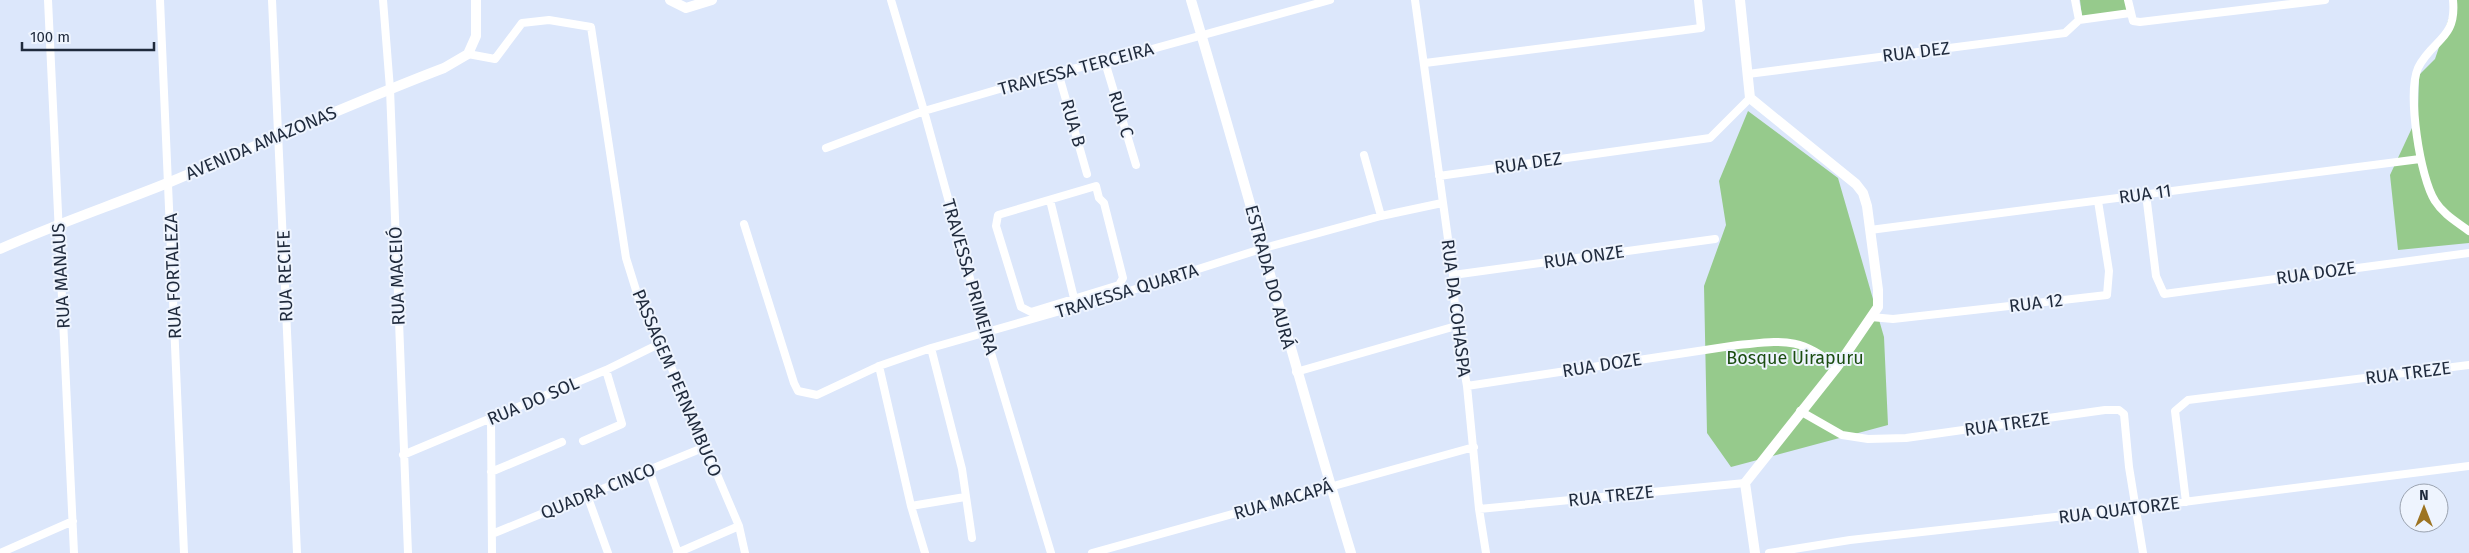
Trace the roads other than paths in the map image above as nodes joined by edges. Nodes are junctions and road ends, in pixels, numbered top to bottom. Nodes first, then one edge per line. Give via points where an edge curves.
1 (48, 0) edge
2 (160, 0) edge
3 (272, 0) edge
4 (383, 0) edge
5 (476, 0) edge
6 (670, 0) edge
7 (712, 0) edge
8 (891, 0) edge
9 (1190, 0) edge
10 (1330, 0) edge
11 (1415, 0) edge
12 (1698, 0) edge
13 (1740, 0) edge
14 (2075, 0) edge
15 (2128, 0) edge
16 (2325, 0) edge
17 (2454, 0) edge
18 (2130, 13) junction
19 (2079, 20) junction
20 (1201, 35) junction
21 (468, 54) junction
22 (1105, 62) junction
23 (1425, 63) junction
24 (1058, 72) junction
25 (1748, 74) junction
26 (390, 89) junction
27 (1750, 98) junction
28 (924, 111) junction
29 (279, 135) junction
30 (826, 148) dead end
31 (1364, 155) dead end
32 (2420, 159) junction
33 (1136, 165) dead end
34 (1087, 174) dead end
35 (1439, 176) junction
36 (169, 182) junction
37 (2146, 194) junction
38 (1050, 200) junction
39 (2098, 201) junction
40 (1442, 203) junction
41 (1382, 216) junction
42 (59, 223) junction
43 (744, 224) dead end
44 (1870, 230) junction
45 (2469, 231) edge
46 (1715, 238) dead end
47 (1264, 248) junction
48 (0, 249) edge
49 (2469, 253) edge
50 (1453, 275) junction
51 (1119, 285) junction
52 (1120, 294) junction
53 (1074, 298) junction
54 (1871, 317) junction
55 (1456, 326) junction
56 (985, 333) junction
57 (661, 343) junction
58 (931, 348) junction
59 (2469, 365) edge
60 (879, 366) junction
61 (1837, 367) junction
62 (606, 370) junction
63 (1296, 372) junction
64 (1467, 386) junction
65 (1800, 411) junction
66 (491, 419) junction
67 (583, 441) dead end
68 (562, 442) dead end
69 (705, 447) junction
70 (1474, 447) junction
71 (403, 455) junction
72 (2469, 466) edge
73 (649, 470) junction
74 (491, 472) junction
75 (1745, 483) junction
76 (1331, 486) junction
77 (587, 495) junction
78 (965, 497) junction
79 (2186, 502) junction
80 (911, 506) junction
81 (2136, 508) junction
82 (1479, 509) junction
83 (73, 522) junction
84 (740, 526) junction
85 (492, 534) junction
86 (972, 538) dead end
87 (0, 553) edge
88 (74, 553) edge
89 (184, 553) edge
90 (297, 553) edge
91 (408, 553) edge
92 (492, 553) edge
93 (608, 553) edge
94 (678, 553) edge
95 (745, 553) edge
96 (925, 553) edge
97 (1051, 553) edge
98 (1092, 553) edge
99 (1351, 553) edge
100 (1486, 553) edge
101 (1755, 553) edge
102 (1769, 553) edge
103 (2143, 553) edge

1 - 42 street, RUA MANAUS
2 - 36 street, RUA FORTALEZA
3 - 29 street, RUA RECIFE
4 - 26 street, RUA MACEIÓ
5 - 21 street via 476,36
6 - 7 street via 686,8
8 - 28 street, TRAVESSA PRIMEIRA
9 - 20 street, ESTRADA DO AURÁ
10 - 20 street, TRAVESSA TERCEIRA
11 - 23 street, RUA DA COHASPA
12 - 23 street via 1701,28
13 - 25 street
14 - 19 street
15 - 18 street
16 - 18 street via 2140,22 2133,21
17 - 32 street via 2452,23 2419,67 2413,87
18 - 19 street
19 - 25 street, RUA DEZ via 2065,33
20 - 22 street, TRAVESSA TERCEIRA
20 - 47 street, ESTRADA DO AURÁ
21 - 26 street, AVENIDA AMAZONAS via 444,68
21 - 57 street, PASSAGEM PERNAMBUCO via 495,59 522,23 549,20 591,27 626,258 640,303
22 - 24 street, TRAVESSA TERCEIRA
22 - 33 street, RUA C
23 - 35 street, RUA DA COHASPA
24 - 28 street, TRAVESSA TERCEIRA
24 - 34 street, RUA B
25 - 27 street
26 - 29 street, AVENIDA AMAZONAS
26 - 71 street, RUA MACEIÓ
27 - 35 street, RUA DEZ via 1710,138
27 - 44 street via 1856,184 1865,200
28 - 30 street, TRAVESSA TERCEIRA
28 - 56 street, TRAVESSA PRIMEIRA
29 - 36 street, AVENIDA AMAZONAS
29 - 90 street, RUA RECIFE
31 - 41 street
32 - 37 street, RUA 11
32 - 45 street via 2425,183 2436,202
35 - 40 street, RUA DA COHASPA
36 - 42 street, AVENIDA AMAZONAS
36 - 89 street, RUA FORTALEZA
37 - 39 street, RUA 11
37 - 49 street, RUA DOZE via 2156,276 2164,294
38 - 51 street via 1096,186 1104,203 1123,274
38 - 53 street
38 - 53 street via 998,215 996,226 1021,306 1032,312
39 - 44 street, RUA 11
39 - 54 street, RUA 12 via 2109,271 2107,295 1893,319
40 - 41 street, TRAVESSA QUARTA
40 - 50 street, RUA DA COHASPA
41 - 47 street, TRAVESSA QUARTA
42 - 48 street, AVENIDA AMAZONAS
42 - 83 street, RUA MANAUS
43 - 60 street, TRAVESSA QUARTA via 798,391 817,395
44 - 54 street via 1878,290 1878,306
46 - 50 street, RUA ONZE
47 - 52 street, TRAVESSA QUARTA
47 - 63 street, ESTRADA DO AURÁ
50 - 55 street, RUA DA COHASPA
51 - 52 street
51 - 53 street
52 - 56 street, TRAVESSA QUARTA
54 - 61 street
55 - 63 street
55 - 64 street, RUA DA COHASPA
56 - 58 street, TRAVESSA QUARTA
56 - 97 street, TRAVESSA PRIMEIRA
57 - 62 street, RUA DO SOL
57 - 69 street, PASSAGEM PERNAMBUCO
58 - 60 street, TRAVESSA QUARTA
58 - 78 street via 962,466
59 - 79 street, RUA TREZE via 2188,400 2175,411
60 - 80 street
61 - 64 street, RUA DOZE via 1818,351 1799,343 1780,342 1738,345
61 - 65 street
62 - 66 street, RUA DO SOL
62 - 67 street via 622,424
63 - 76 street, ESTRADA DO AURÁ
64 - 70 street, RUA DA COHASPA
65 - 75 street
65 - 81 street, RUA TREZE via 1842,435 1868,440 1906,438 2119,410 2124,414
66 - 71 street, RUA DO SOL
66 - 74 street
68 - 74 street
69 - 73 street, QUADRA CINCO
69 - 84 street, PASSAGEM PERNAMBUCO
70 - 76 street, RUA MACAPÁ
70 - 82 street, RUA DA COHASPA
71 - 91 street, RUA MACEIÓ
72 - 79 street, RUA QUATORZE
73 - 77 street, QUADRA CINCO
73 - 94 street
74 - 85 street
75 - 82 street, RUA TREZE
75 - 101 street
76 - 98 street, RUA MACAPÁ
76 - 99 street, ESTRADA DO AURÁ
77 - 85 street, QUADRA CINCO
77 - 93 street
78 - 80 street
78 - 86 street
79 - 81 street, RUA QUATORZE
80 - 96 street
81 - 102 street, RUA QUATORZE via 1850,540
81 - 103 street, RUA TREZE
82 - 100 street, RUA DA COHASPA
83 - 87 street
83 - 88 street, RUA MANAUS
84 - 94 street
84 - 95 street, PASSAGEM PERNAMBUCO
85 - 92 street

